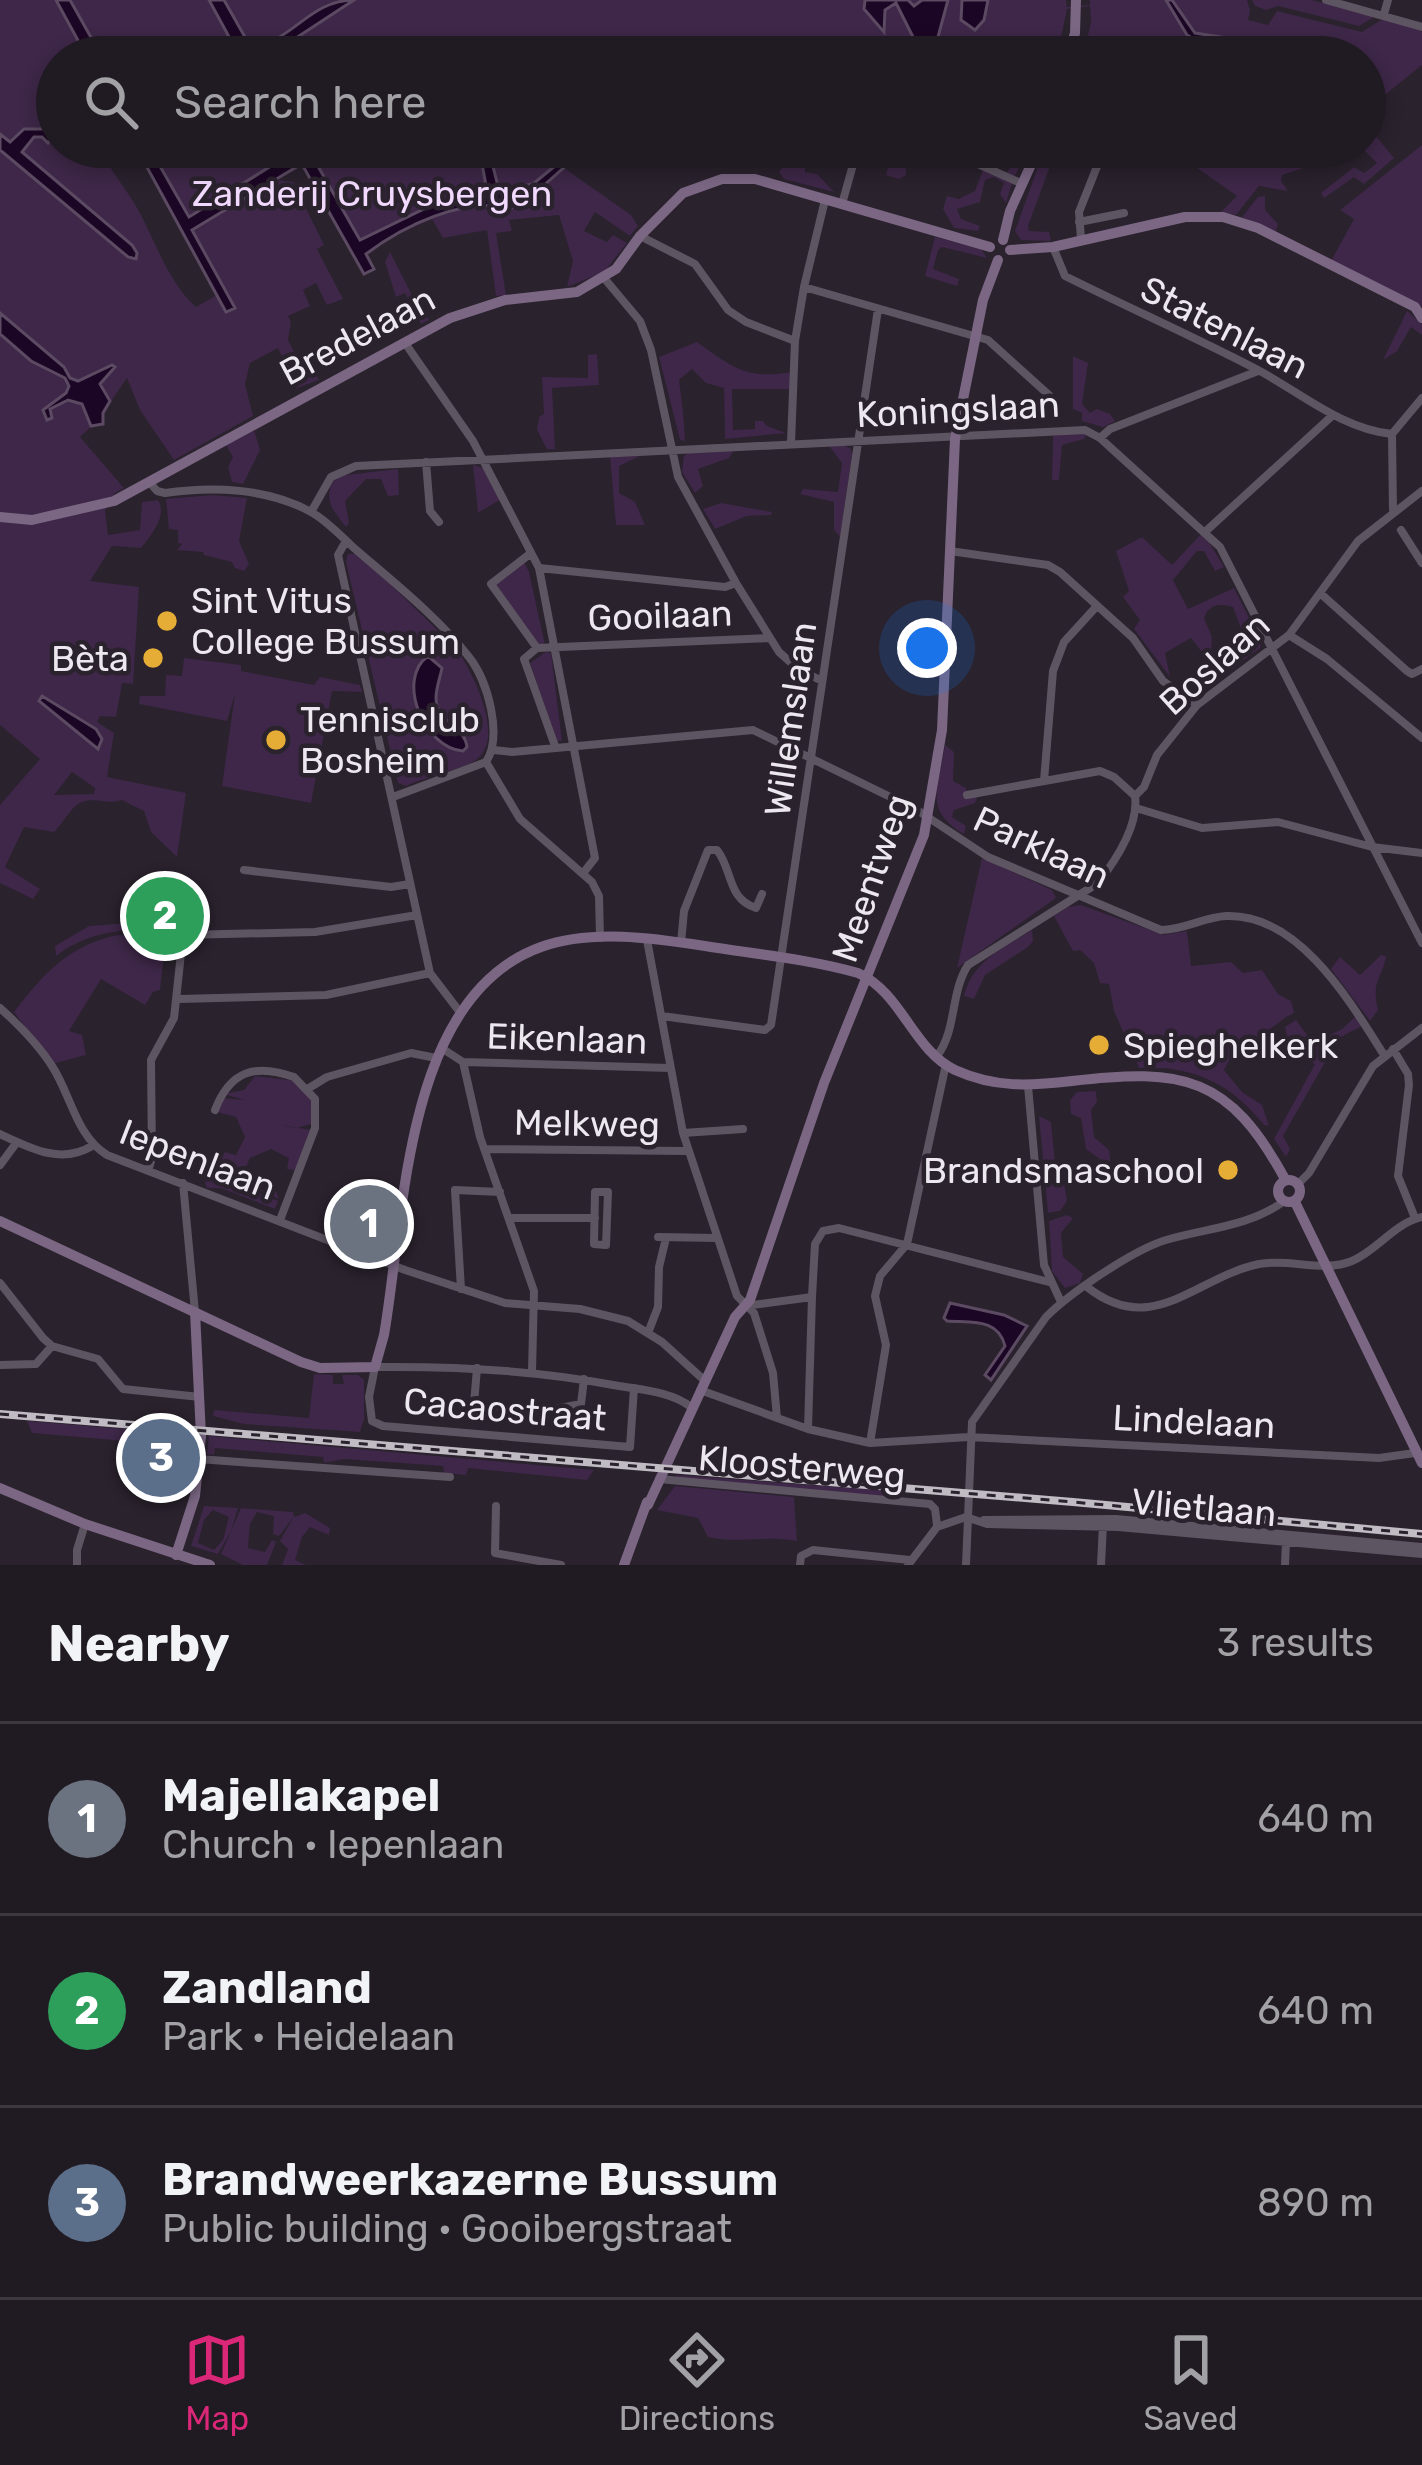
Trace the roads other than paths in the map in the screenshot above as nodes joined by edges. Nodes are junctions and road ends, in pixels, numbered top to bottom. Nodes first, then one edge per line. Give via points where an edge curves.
1 (1076, 0) edge
2 (1326, 0) edge
3 (1388, 0) edge
4 (1384, 14) junction
5 (1422, 27) edge
6 (1075, 36) edge
7 (852, 168) edge
8 (987, 168) edge
9 (1030, 168) edge
10 (1097, 168) edge
11 (1023, 184) junction
12 (825, 200) junction
13 (842, 204) junction
14 (1124, 213) dead end
15 (1079, 222) junction
16 (640, 236) junction
17 (1081, 239) junction
18 (1007, 245) junction
19 (990, 247) junction
20 (1053, 247) junction
21 (998, 260) junction
22 (604, 278) junction
23 (804, 286) junction
24 (878, 309) junction
25 (1422, 318) edge
26 (976, 335) junction
27 (796, 341) junction
28 (405, 343) junction
29 (1259, 370) junction
30 (1050, 396) dead end
31 (1422, 398) edge
32 (1334, 415) junction
33 (1391, 434) junction
34 (1100, 438) junction
35 (955, 439) junction
36 (791, 442) junction
37 (857, 442) junction
38 (670, 448) junction
39 (483, 459) junction
40 (426, 462) junction
41 (152, 484) junction
42 (1422, 491) edge
43 (1393, 510) junction
44 (311, 512) junction
45 (0, 517) edge
46 (440, 522) dead end
47 (1401, 530) dead end
48 (1206, 531) junction
49 (346, 541) junction
50 (950, 551) junction
51 (531, 553) junction
52 (1422, 562) edge
53 (539, 568) junction
54 (736, 584) junction
55 (1320, 593) junction
56 (1096, 607) junction
57 (1289, 634) junction
58 (768, 638) junction
59 (555, 646) junction
60 (537, 648) junction
61 (1273, 649) junction
62 (1422, 669) edge
63 (822, 680) junction
64 (1198, 705) junction
65 (1422, 738) edge
66 (573, 745) junction
67 (555, 746) junction
68 (494, 750) junction
69 (812, 761) junction
70 (486, 762) junction
71 (1044, 781) junction
72 (967, 795) dead end
73 (1135, 796) junction
74 (393, 797) junction
75 (1136, 808) junction
76 (928, 818) junction
77 (1372, 848) junction
78 (1422, 853) edge
79 (244, 870) dead end
80 (584, 872) junction
81 (410, 884) junction
82 (762, 894) dead end
83 (1078, 896) junction
84 (417, 915) junction
85 (600, 938) junction
86 (647, 940) junction
87 (681, 943) junction
88 (1422, 943) edge
89 (781, 958) junction
90 (430, 973) junction
91 (869, 978) junction
92 (179, 999) junction
93 (0, 1008) edge
94 (459, 1011) junction
95 (662, 1016) junction
96 (1422, 1028) edge
97 (1388, 1052) junction
98 (439, 1053) junction
99 (941, 1060) junction
100 (463, 1062) junction
101 (670, 1068) junction
102 (1028, 1087) junction
103 (309, 1088) junction
104 (215, 1110) dead end
105 (743, 1129) dead end
106 (682, 1133) junction
107 (0, 1134) edge
108 (17, 1142) junction
109 (92, 1146) junction
110 (485, 1149) junction
111 (687, 1151) junction
112 (0, 1165) edge
113 (148, 1171) junction
114 (1292, 1181) junction
115 (183, 1183) junction
116 (500, 1192) junction
117 (1289, 1202) junction
118 (1419, 1217) edge
119 (512, 1218) junction
120 (595, 1218) junction
121 (280, 1220) junction
122 (0, 1221) edge
123 (717, 1238) junction
124 (908, 1244) junction
125 (1326, 1265) junction
126 (397, 1266) junction
127 (1049, 1282) junction
128 (0, 1283) edge
129 (1087, 1287) junction
130 (461, 1289) junction
131 (812, 1297) junction
132 (1061, 1302) junction
133 (745, 1306) junction
134 (535, 1308) junction
135 (195, 1312) junction
136 (649, 1333) junction
137 (52, 1346) junction
138 (0, 1366) edge
139 (374, 1367) junction
140 (477, 1368) junction
141 (532, 1371) junction
142 (584, 1379) junction
143 (702, 1385) junction
144 (634, 1388) junction
145 (200, 1397) junction
146 (691, 1407) junction
147 (777, 1418) junction
148 (808, 1430) junction
149 (969, 1437) junction
150 (870, 1443) junction
151 (1419, 1458) edge
152 (199, 1459) junction
153 (450, 1477) dead end
154 (659, 1479) junction
155 (0, 1488) edge
156 (496, 1506) dead end
157 (969, 1518) junction
158 (940, 1522) junction
159 (1103, 1523) junction
160 (86, 1524) junction
161 (1286, 1537) junction
162 (1366, 1545) junction
163 (1422, 1550) edge
164 (176, 1555) junction
165 (1365, 1561) dead end
166 (538, 1562) edge
167 (910, 1562) edge
168 (77, 1565) edge
169 (210, 1565) edge
170 (561, 1565) edge
171 (624, 1565) edge
172 (800, 1565) edge
173 (966, 1565) edge
174 (1101, 1565) edge
175 (1285, 1565) edge

1 - 6 main road
2 - 4 street
3 - 4 street
4 - 5 street
7 - 13 street
8 - 11 street
9 - 11 main road
10 - 15 street
11 - 18 main road
12 - 13 main road
12 - 16 main road via 754,179 722,179 683,193
12 - 23 street
13 - 19 main road
14 - 15 street
15 - 17 street
16 - 22 main road
16 - 27 street via 694,263 728,310
17 - 20 main road
17 - 25 main road via 1223,217 1415,307
18 - 19 main road
18 - 20 main road
18 - 21 main road
19 - 21 main road
20 - 29 street, Statenlaan via 1065,276
21 - 26 main road, Meentweg
22 - 28 main road, Bredelaan via 578,292 486,304
22 - 38 street via 640,321 652,350
23 - 24 street
23 - 27 street
24 - 26 street
24 - 37 street, Willemslaan
26 - 30 street
26 - 35 main road, Meentweg
27 - 36 street
28 - 39 street
28 - 41 main road, Bredelaan
29 - 32 street, Statenlaan
29 - 34 street
31 - 33 street
32 - 33 street, Statenlaan
32 - 48 street
33 - 43 street
34 - 35 street, Koningslaan via 1084,430
34 - 48 street, Koningslaan
35 - 37 street, Koningslaan
35 - 50 main road, Meentweg
36 - 37 street, Koningslaan
36 - 38 street, Koningslaan
37 - 63 street, Willemslaan
38 - 39 street, Koningslaan
38 - 54 street
39 - 40 street, Koningslaan
39 - 51 street
40 - 44 street, Koningslaan via 339,471
40 - 46 street via 430,511
41 - 44 street via 165,493 228,489
41 - 45 main road, Bredelaan via 74,512
42 - 43 street, Boslaan
43 - 55 street, Boslaan
44 - 49 street
47 - 52 street
48 - 61 street, Koningslaan
49 - 68 street via 469,657 488,698
49 - 74 street via 338,555
50 - 56 street via 1048,565
50 - 76 main road, Meentweg via 942,730
51 - 53 street
51 - 60 street via 491,584
53 - 54 street
53 - 59 street
54 - 58 street
55 - 57 street, Boslaan
55 - 62 street via 1407,671
56 - 64 street via 1133,638 1162,681
56 - 71 street via 1064,642 1052,671
57 - 61 street, Boslaan
57 - 65 street
58 - 59 street, Gooilaan
58 - 63 street via 798,669
59 - 60 street, Gooilaan
59 - 66 street
60 - 67 street via 524,659
61 - 64 street, Boslaan
61 - 77 street, Koningslaan
63 - 69 street, Willemslaan
64 - 73 street, Boslaan via 1156,755
66 - 67 street, Parklaan
66 - 69 street, Parklaan via 753,730
66 - 80 street via 595,858
67 - 68 street, Parklaan
68 - 70 street
69 - 76 street, Parklaan
69 - 89 street, Willemslaan
70 - 74 street
70 - 80 street via 520,819
71 - 72 street
71 - 73 street via 1100,771
73 - 75 street
74 - 81 street
75 - 77 street via 1202,828 1278,822
75 - 83 street via 1113,864
76 - 83 street, Parklaan via 988,857
76 - 91 main road, Meentweg
77 - 78 street
77 - 88 street, Koningslaan
79 - 81 street
80 - 85 street via 599,896
81 - 84 street
82 - 87 street via 756,908 745,905 723,855 708,850 684,911
83 - 97 street, Parklaan via 1161,930 1224,916 1268,927 1340,985
83 - 99 street via 968,965
84 - 90 street
84 - 92 street via 316,932 183,935
85 - 86 main road
85 - 94 main road via 541,947 512,962
86 - 87 main road
86 - 95 street
87 - 89 main road
89 - 91 main road
89 - 95 street, Willemslaan via 765,1030
90 - 92 street via 326,995
90 - 94 street
91 - 99 main road
91 - 133 main road, Meentweg
92 - 113 street via 151,1060
93 - 109 street, Iepenlaan via 53,1067
94 - 98 main road
95 - 101 street
96 - 97 street
97 - 114 street via 1310,1173
97 - 118 street, Parklaan via 1409,1085 1398,1176
98 - 100 street
98 - 103 street via 411,1053
98 - 126 main road via 410,1160
99 - 102 main road via 990,1083
99 - 124 street
100 - 101 street, Eikenlaan
100 - 110 street
101 - 106 street
102 - 114 main road via 1189,1081 1230,1103
102 - 127 street
103 - 104 street via 284,1073 243,1073
103 - 121 street via 315,1129
105 - 106 street
106 - 111 street
107 - 108 street
108 - 109 street via 60,1156
108 - 112 street
109 - 113 street, Iepenlaan
110 - 111 street, Melkweg
110 - 116 street
111 - 123 street
113 - 115 street, Iepenlaan
114 - 117 main road
114 - 117 main road via 1278,1194
115 - 121 street, Iepenlaan
115 - 135 street
116 - 119 street
116 - 130 street via 455,1190
117 - 125 main road
117 - 129 street via 1246,1222 1158,1243
118 - 125 street via 1358,1257
119 - 120 street
119 - 134 street
120 - 120 street via 594,1244 606,1245 608,1192 596,1192
121 - 126 street, Iepenlaan
122 - 135 main road
123 - 133 street
123 - 136 street via 662,1238
124 - 127 street
124 - 131 street via 823,1231 814,1244
124 - 150 street via 880,1276 875,1296 886,1345
125 - 129 street via 1260,1264 1162,1306 1109,1301
125 - 151 main road
126 - 130 street, Iepenlaan
126 - 139 main road
127 - 132 street
128 - 137 street
129 - 132 street
130 - 134 street, Iepenlaan
131 - 133 street
131 - 148 street
132 - 149 street via 975,1416
133 - 143 main road, Meentweg
133 - 147 street via 773,1373
134 - 136 street, Iepenlaan via 608,1315
134 - 141 street
135 - 139 main road via 320,1368
135 - 145 main road
136 - 143 street, Iepenlaan
137 - 138 street via 36,1364
137 - 145 street via 98,1359 123,1389
139 - 140 street
139 - 144 street, Cacaostraat via 372,1421 482,1437 630,1447
140 - 141 street
140 - 142 street via 474,1404 545,1411 580,1404
141 - 142 street
142 - 144 street
143 - 146 main road, Meentweg
143 - 147 street, Lindelaan
144 - 146 street
145 - 152 main road
146 - 154 main road, Meentweg
147 - 148 street, Lindelaan
148 - 150 street, Lindelaan
149 - 150 street, Lindelaan
149 - 151 street, Lindelaan
149 - 157 street
152 - 153 street
152 - 164 main road
154 - 158 street, Kloosterweg via 929,1504
154 - 171 main road, Meentweg
155 - 160 main road
156 - 166 street via 495,1553
157 - 158 street
157 - 159 street, Vlietlaan via 1054,1528
157 - 173 street
158 - 167 street
159 - 161 street, Vlietlaan
159 - 174 street
160 - 164 main road
160 - 168 street
161 - 162 street, Vlietlaan
161 - 175 street
162 - 163 street, Vlietlaan
162 - 165 street
164 - 169 main road
166 - 170 street
167 - 172 street via 813,1550

